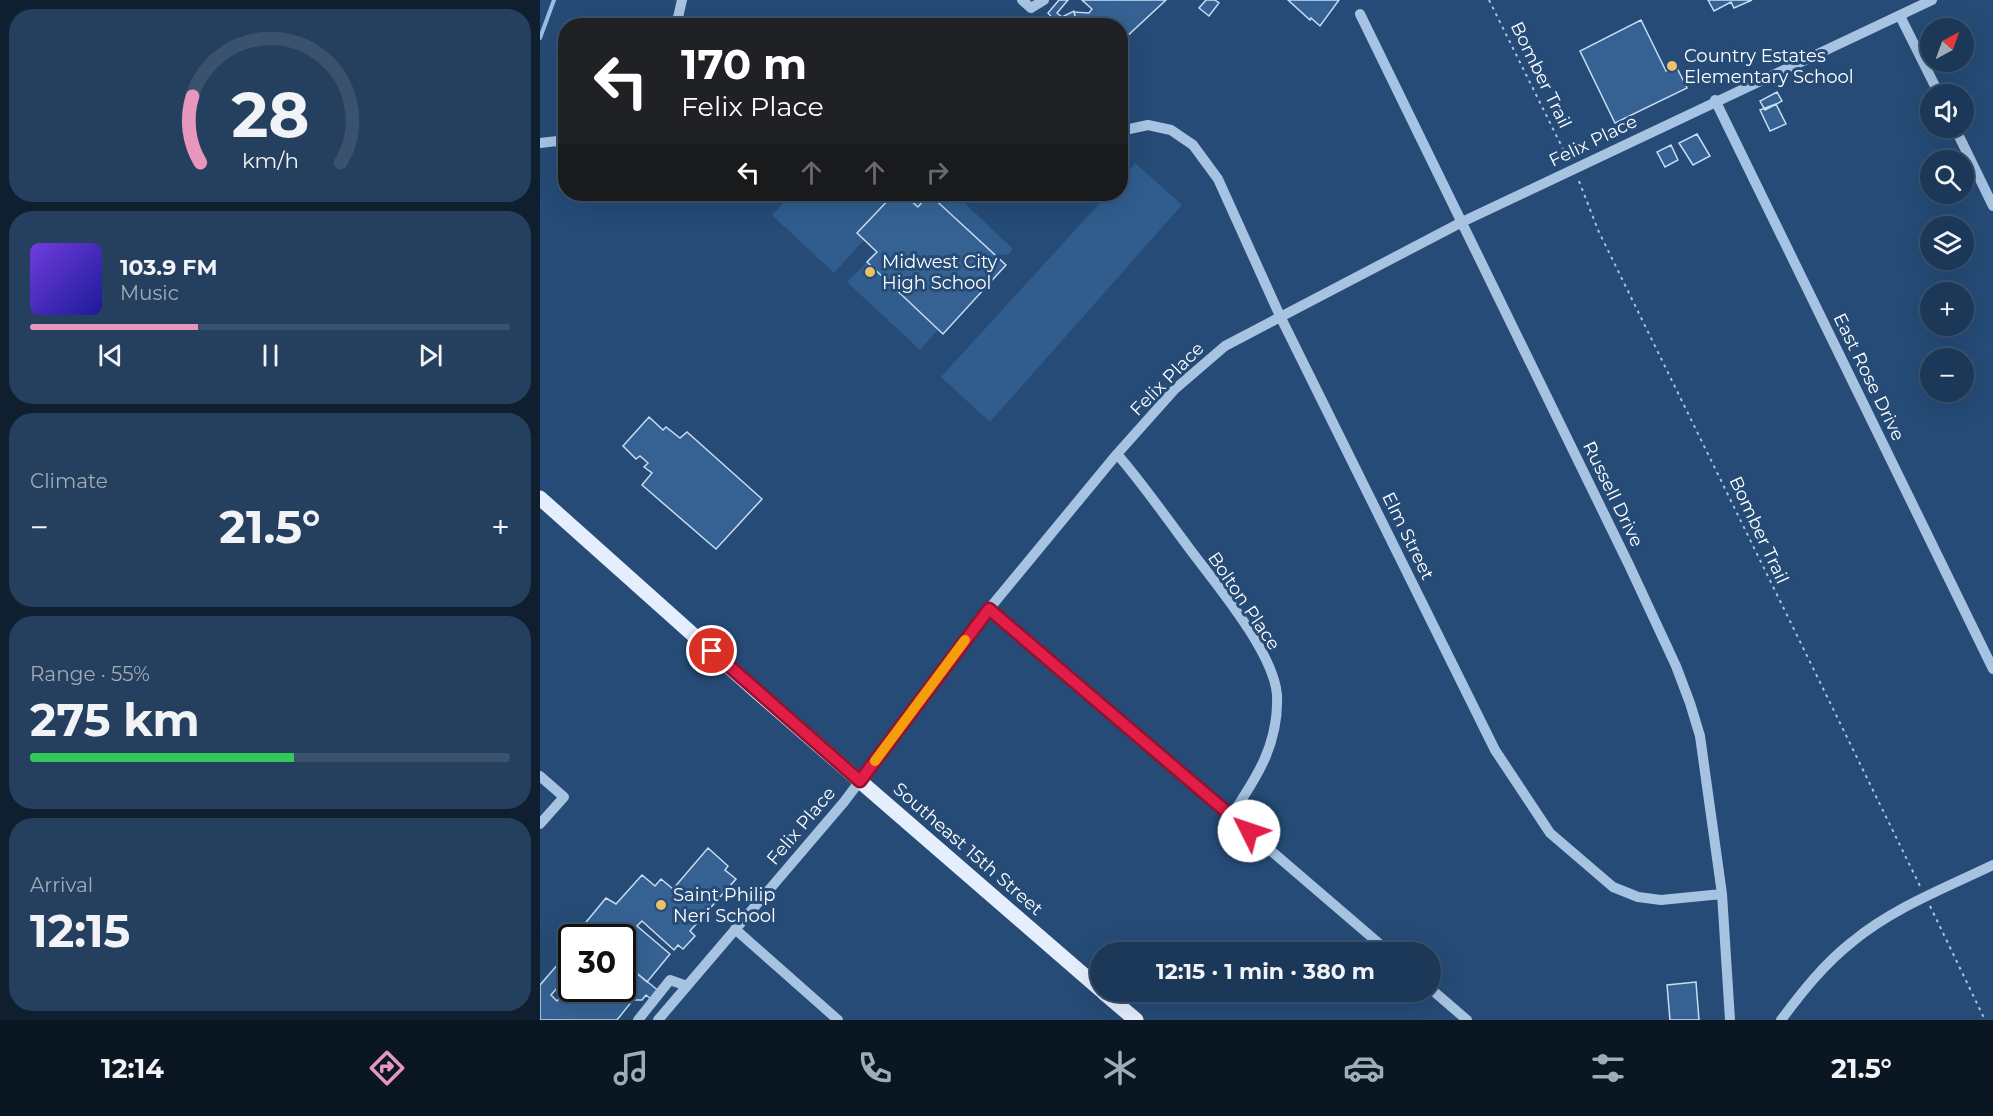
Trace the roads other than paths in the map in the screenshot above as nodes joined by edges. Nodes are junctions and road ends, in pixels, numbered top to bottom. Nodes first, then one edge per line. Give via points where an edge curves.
1 (682, 0) edge
2 (1022, 0) edge
3 (1044, 0) edge
4 (1932, 0) edge
5 (1360, 14) dead end
6 (1900, 16) junction
7 (677, 18) edge
8 (1934, 84) edge
9 (1715, 100) junction
10 (1128, 129) edge
11 (1960, 138) edge
12 (558, 141) edge
13 (540, 142) edge
14 (1993, 206) edge
15 (1462, 222) junction
16 (1280, 316) junction
17 (1117, 454) junction
18 (540, 498) edge
19 (989, 609) junction
20 (1993, 669) edge
21 (540, 776) edge
22 (860, 781) junction
23 (1232, 816) junction
24 (540, 824) edge
25 (1993, 865) edge
26 (1722, 894) junction
27 (735, 929) junction
28 (1377, 942) edge
29 (1090, 981) edge
30 (687, 986) junction
31 (1441, 998) edge
32 (1115, 1002) edge
33 (638, 1020) edge
34 (658, 1020) edge
35 (838, 1020) edge
36 (1136, 1020) edge
37 (1467, 1020) edge
38 (1730, 1020) edge
39 (1781, 1020) edge

1 - 7 street
2 - 3 street via 1031,8
4 - 6 street, Felix Place
5 - 15 street, Russell Drive
6 - 8 street
6 - 9 street, Felix Place
9 - 15 street, Felix Place
9 - 20 street, East Rose Drive
10 - 16 street, Elm Street via 1148,125 1171,130 1206,160 1227,197
11 - 14 street
12 - 13 street
15 - 16 street, Felix Place
15 - 26 street, Russell Drive via 1676,666 1700,736
16 - 17 street, Felix Place via 1225,346 1198,368
16 - 26 street, Elm Street via 1496,750 1550,833 1612,887 1638,897 1661,900
17 - 19 street, Felix Place
17 - 23 street, Bolton Place via 1239,616 1263,653 1277,692 1272,746
18 - 22 main road, Southeast 15th Street
19 - 22 street, Felix Place
19 - 23 street
21 - 24 street via 564,797
22 - 27 street, Felix Place
22 - 29 main road, Southeast 15th Street
23 - 28 street
25 - 39 street via 1904,909 1852,941
26 - 38 street, Russell Drive
27 - 30 street, Felix Place
27 - 35 street
30 - 33 street via 670,980
30 - 34 street, Felix Place
31 - 37 street
32 - 36 main road, Southeast 15th Street

